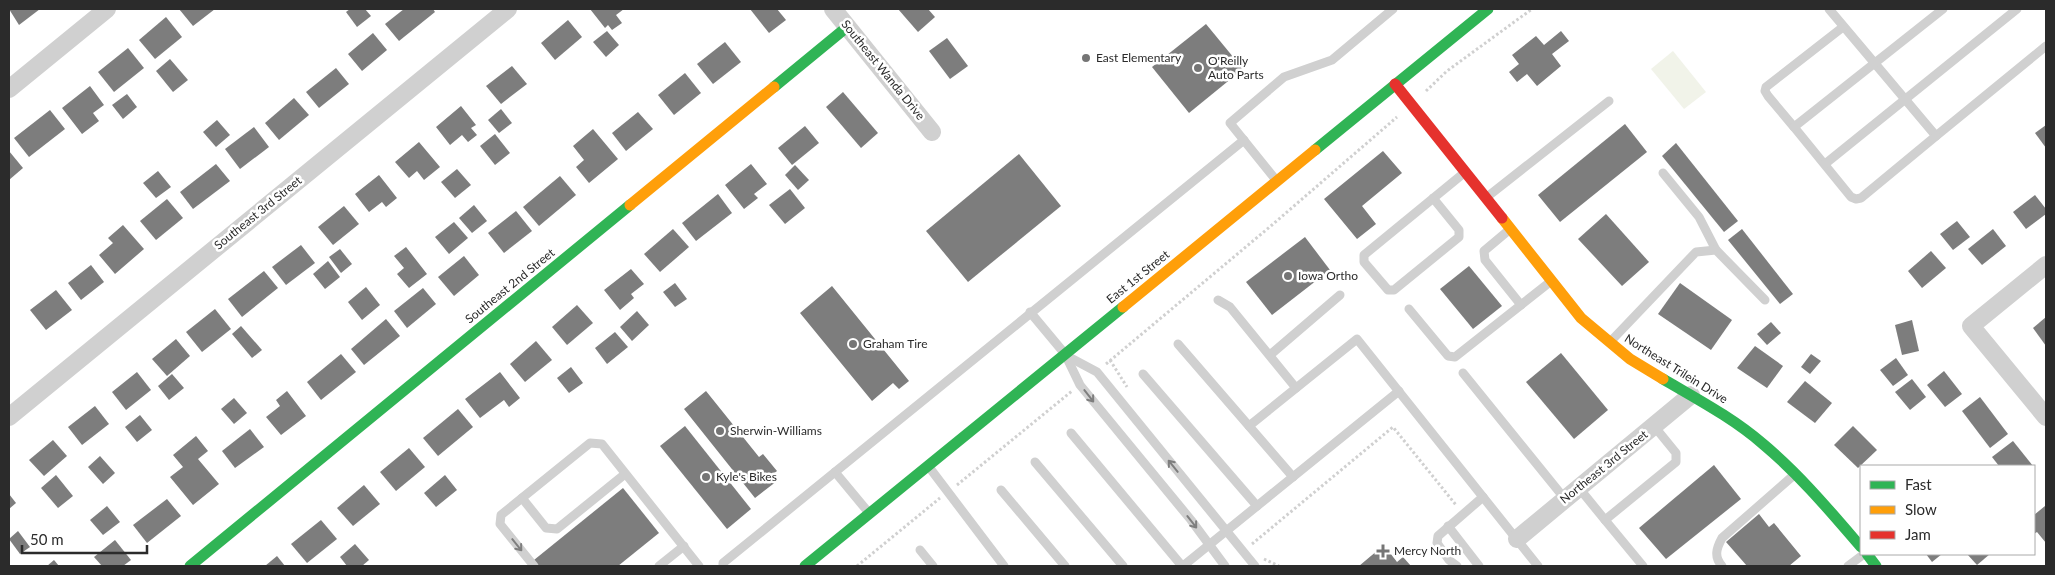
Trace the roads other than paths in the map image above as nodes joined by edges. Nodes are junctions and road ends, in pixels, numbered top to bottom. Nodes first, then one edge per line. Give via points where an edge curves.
1 (107, 9) edge
2 (508, 9) edge
3 (833, 9) edge
4 (1393, 9) edge
5 (1488, 9) edge
6 (1828, 9) edge
7 (1943, 9) edge
8 (2017, 9) edge
9 (847, 27) junction
10 (1843, 27) junction
11 (2046, 46) edge
12 (1874, 64) junction
13 (1395, 84) junction
14 (9, 90) edge
15 (1904, 100) junction
16 (1609, 101) dead end
17 (1794, 127) junction
18 (932, 132) dead end
19 (1936, 136) junction
20 (1244, 140) junction
21 (1825, 164) junction
22 (1464, 172) junction
23 (1663, 173) dead end
24 (1276, 181) junction
25 (1433, 198) junction
26 (1485, 199) junction
27 (1509, 230) junction
28 (1716, 250) junction
29 (2046, 265) edge
30 (1550, 282) junction
31 (1340, 295) dead end
32 (1218, 300) dead end
33 (1765, 300) dead end
34 (1521, 305) junction
35 (1409, 309) dead end
36 (1030, 312) junction
37 (1609, 343) junction
38 (1178, 344) dead end
39 (1064, 354) junction
40 (1270, 355) junction
41 (1463, 373) dead end
42 (1143, 374) dead end
43 (1296, 388) junction
44 (1399, 391) junction
45 (1691, 395) junction
46 (9, 417) edge
47 (2046, 417) edge
48 (1249, 426) junction
49 (1654, 426) junction
50 (1072, 433) dead end
51 (1035, 462) dead end
52 (928, 466) junction
53 (836, 472) junction
54 (1796, 473) junction
55 (625, 474) junction
56 (1293, 477) junction
57 (1001, 490) dead end
58 (1572, 493) junction
59 (1483, 497) junction
60 (522, 498) junction
61 (1257, 506) junction
62 (870, 513) junction
63 (1605, 520) junction
64 (1448, 526) junction
65 (1226, 532) junction
66 (1517, 539) junction
67 (1209, 545) junction
68 (684, 546) junction
69 (1860, 546) edge
70 (920, 550) dead end
71 (1864, 555) edge
72 (1866, 555) edge
73 (722, 565) edge
74 (190, 566) edge
75 (534, 566) edge
76 (659, 566) edge
77 (699, 566) edge
78 (805, 566) edge
79 (933, 566) edge
80 (1004, 566) edge
81 (1065, 566) edge
82 (1123, 566) edge
83 (1182, 566) edge
84 (1225, 566) edge
85 (1252, 566) edge
86 (1457, 566) edge
87 (1480, 566) edge
88 (1538, 566) edge
89 (1643, 566) edge
90 (1722, 566) edge
91 (1848, 566) edge
92 (1876, 566) edge

1 - 14 street
2 - 46 street, Southeast 3rd Street
3 - 9 street, Southeast Wanda Drive
4 - 20 lane via 1332,60 1284,76 1230,123
5 - 13 street, East 1st Street
6 - 10 lane
7 - 12 lane
8 - 15 lane
9 - 18 street, Southeast Wanda Drive
9 - 74 street, Southeast 2nd Street
10 - 12 lane
10 - 17 lane via 1766,87 1768,96
11 - 19 lane
12 - 15 lane
12 - 17 lane
13 - 22 street, Northeast Trilein Drive
13 - 24 street, East 1st Street
15 - 19 lane
15 - 21 lane
16 - 26 lane
17 - 21 lane
19 - 21 lane via 1861,198 1851,197
20 - 24 lane
20 - 36 lane
22 - 25 lane
22 - 26 street, Northeast Trilein Drive
23 - 28 lane via 1699,217
24 - 39 street, East 1st Street
25 - 25 lane via 1364,255 1364,262 1388,290 1394,290 1459,237 1459,230
26 - 27 street, Northeast Trilein Drive
27 - 30 street, Northeast Trilein Drive
27 - 34 lane via 1484,251 1485,260
28 - 33 lane
28 - 37 lane via 1696,252
29 - 47 street via 1971,326
30 - 34 lane
30 - 37 street, Northeast Trilein Drive via 1581,318
31 - 40 lane
32 - 40 lane via 1230,307
34 - 35 lane via 1455,357 1448,356
36 - 39 lane
36 - 53 lane
37 - 45 street, Northeast Trilein Drive
38 - 48 lane
39 - 52 street, East 1st Street
65 -> 39 lane via 1097,372
39 -> 67 lane via 1080,385
40 - 43 lane
41 - 58 lane
42 - 61 lane
43 - 44 lane via 1357,339
43 - 48 lane
44 - 56 lane
44 - 59 lane
45 - 49 street, Northeast 3rd Street
45 - 54 street, Northeast Trilein Drive via 1762,443
48 - 56 lane
49 - 58 street, Northeast 3rd Street
49 - 63 lane via 1676,453 1676,462
50 - 83 lane
51 - 82 lane
52 - 62 street, East 1st Street
52 - 80 lane
53 - 62 lane
53 - 73 lane
54 - 69 street, Northeast Trilein Drive
54 - 90 lane via 1722,538 1716,548 1717,560
55 - 60 lane via 557,529 546,528
55 - 60 lane via 602,444 590,443
55 - 68 lane
56 - 61 lane
57 - 81 lane
58 - 63 lane
58 - 66 street, Northeast 3rd Street
59 - 64 lane
59 - 66 lane
60 -> 75 lane via 501,515 500,524
61 - 65 lane
62 - 78 street, East 1st Street
63 - 89 lane
64 - 86 lane via 1438,536 1437,543
64 - 87 lane
65 - 67 lane
65 - 85 lane
66 - 88 lane
67 - 83 lane
67 - 84 lane
68 - 76 lane
68 - 77 lane
70 - 79 lane
71 - 91 lane
72 - 92 street

